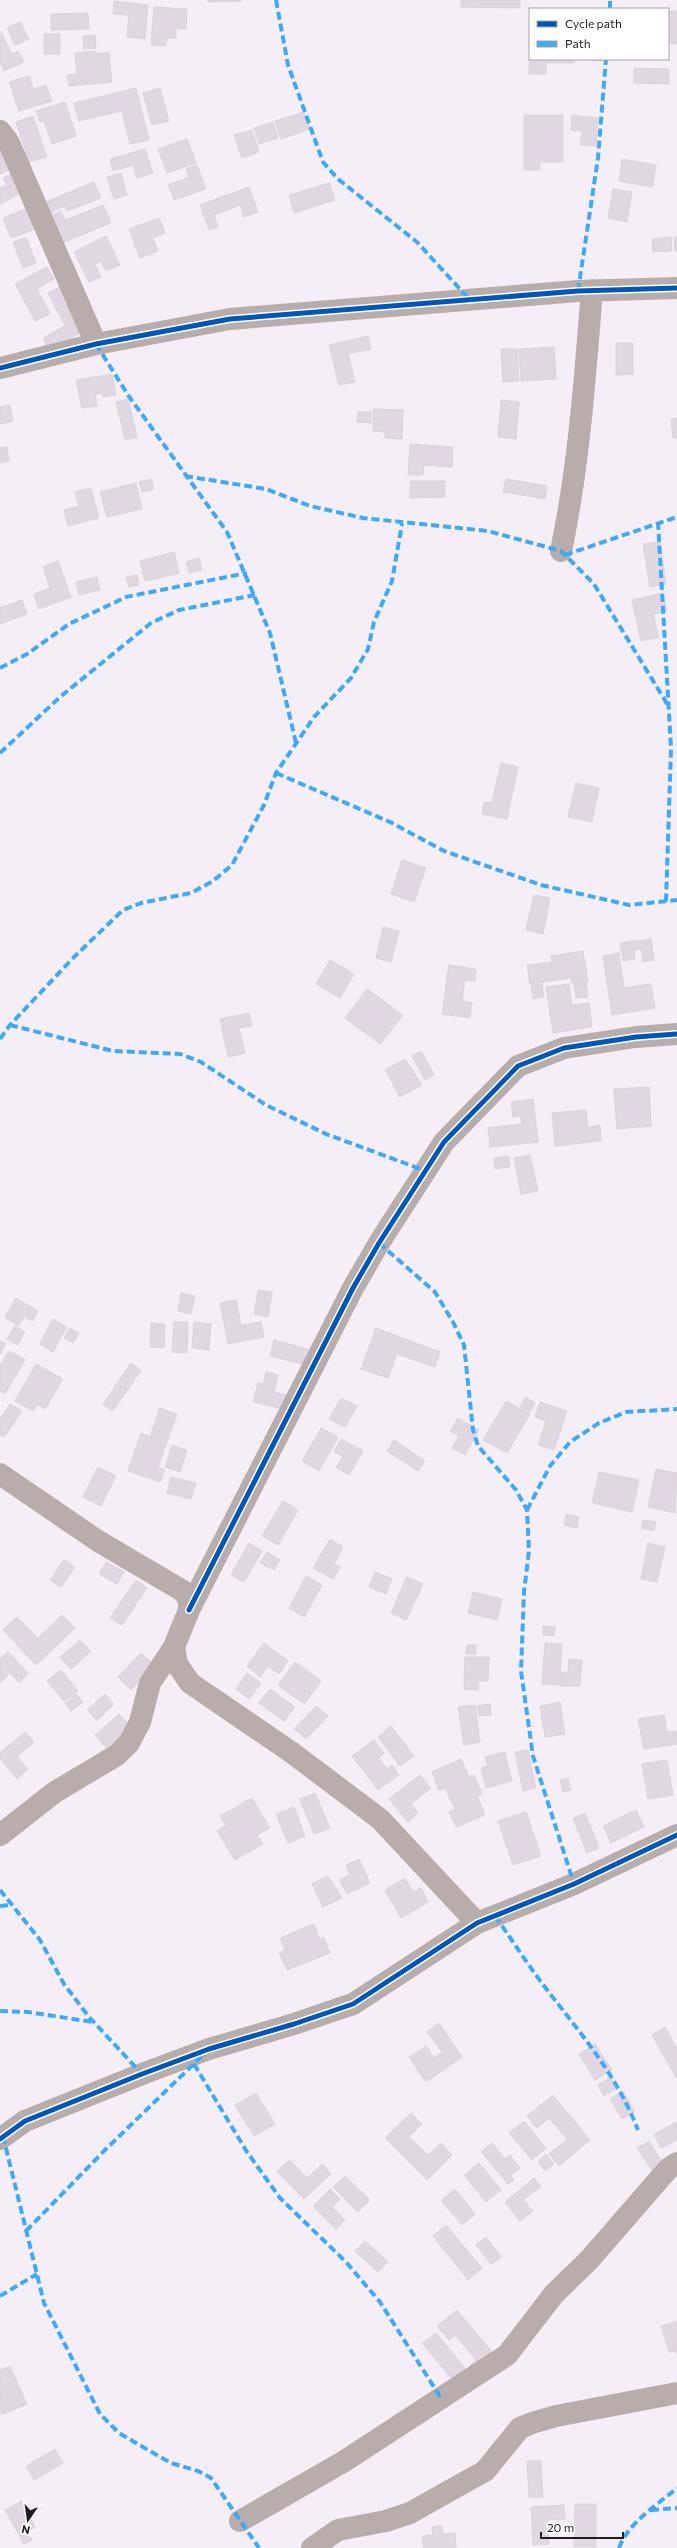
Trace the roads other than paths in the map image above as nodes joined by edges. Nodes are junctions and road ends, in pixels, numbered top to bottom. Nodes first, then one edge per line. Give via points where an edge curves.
1 (0, 131) edge
2 (677, 288) edge
3 (592, 290) junction
4 (96, 344) junction
5 (0, 368) edge
6 (561, 551) dead end
7 (677, 1034) edge
8 (0, 1474) edge
9 (189, 1610) junction
10 (174, 1647) junction
11 (0, 1835) edge
12 (677, 1835) edge
13 (477, 1923) junction
14 (0, 2138) edge
15 (677, 2163) edge
16 (677, 2393) edge
17 (240, 2521) dead end
18 (312, 2548) edge

1 - 4 street via 8,141
2 - 3 street
3 - 4 street via 230,319
3 - 6 street via 581,427 572,499
4 - 5 street
7 - 9 street via 636,1037 564,1048 518,1066 444,1142 353,1288
8 - 9 street via 98,1541 183,1591 189,1600
9 - 10 street
10 - 11 street via 150,1683 140,1722 129,1743 117,1755 55,1792
10 - 13 street via 177,1664 190,1683 291,1752 380,1819
12 - 13 street via 574,1884
13 - 14 street via 353,2004 209,2049 142,2074 25,2121
15 - 17 street via 668,2169 589,2260 554,2294 507,2356 344,2462
16 - 18 street via 532,2422 520,2428 485,2471 410,2513 386,2521 338,2530

